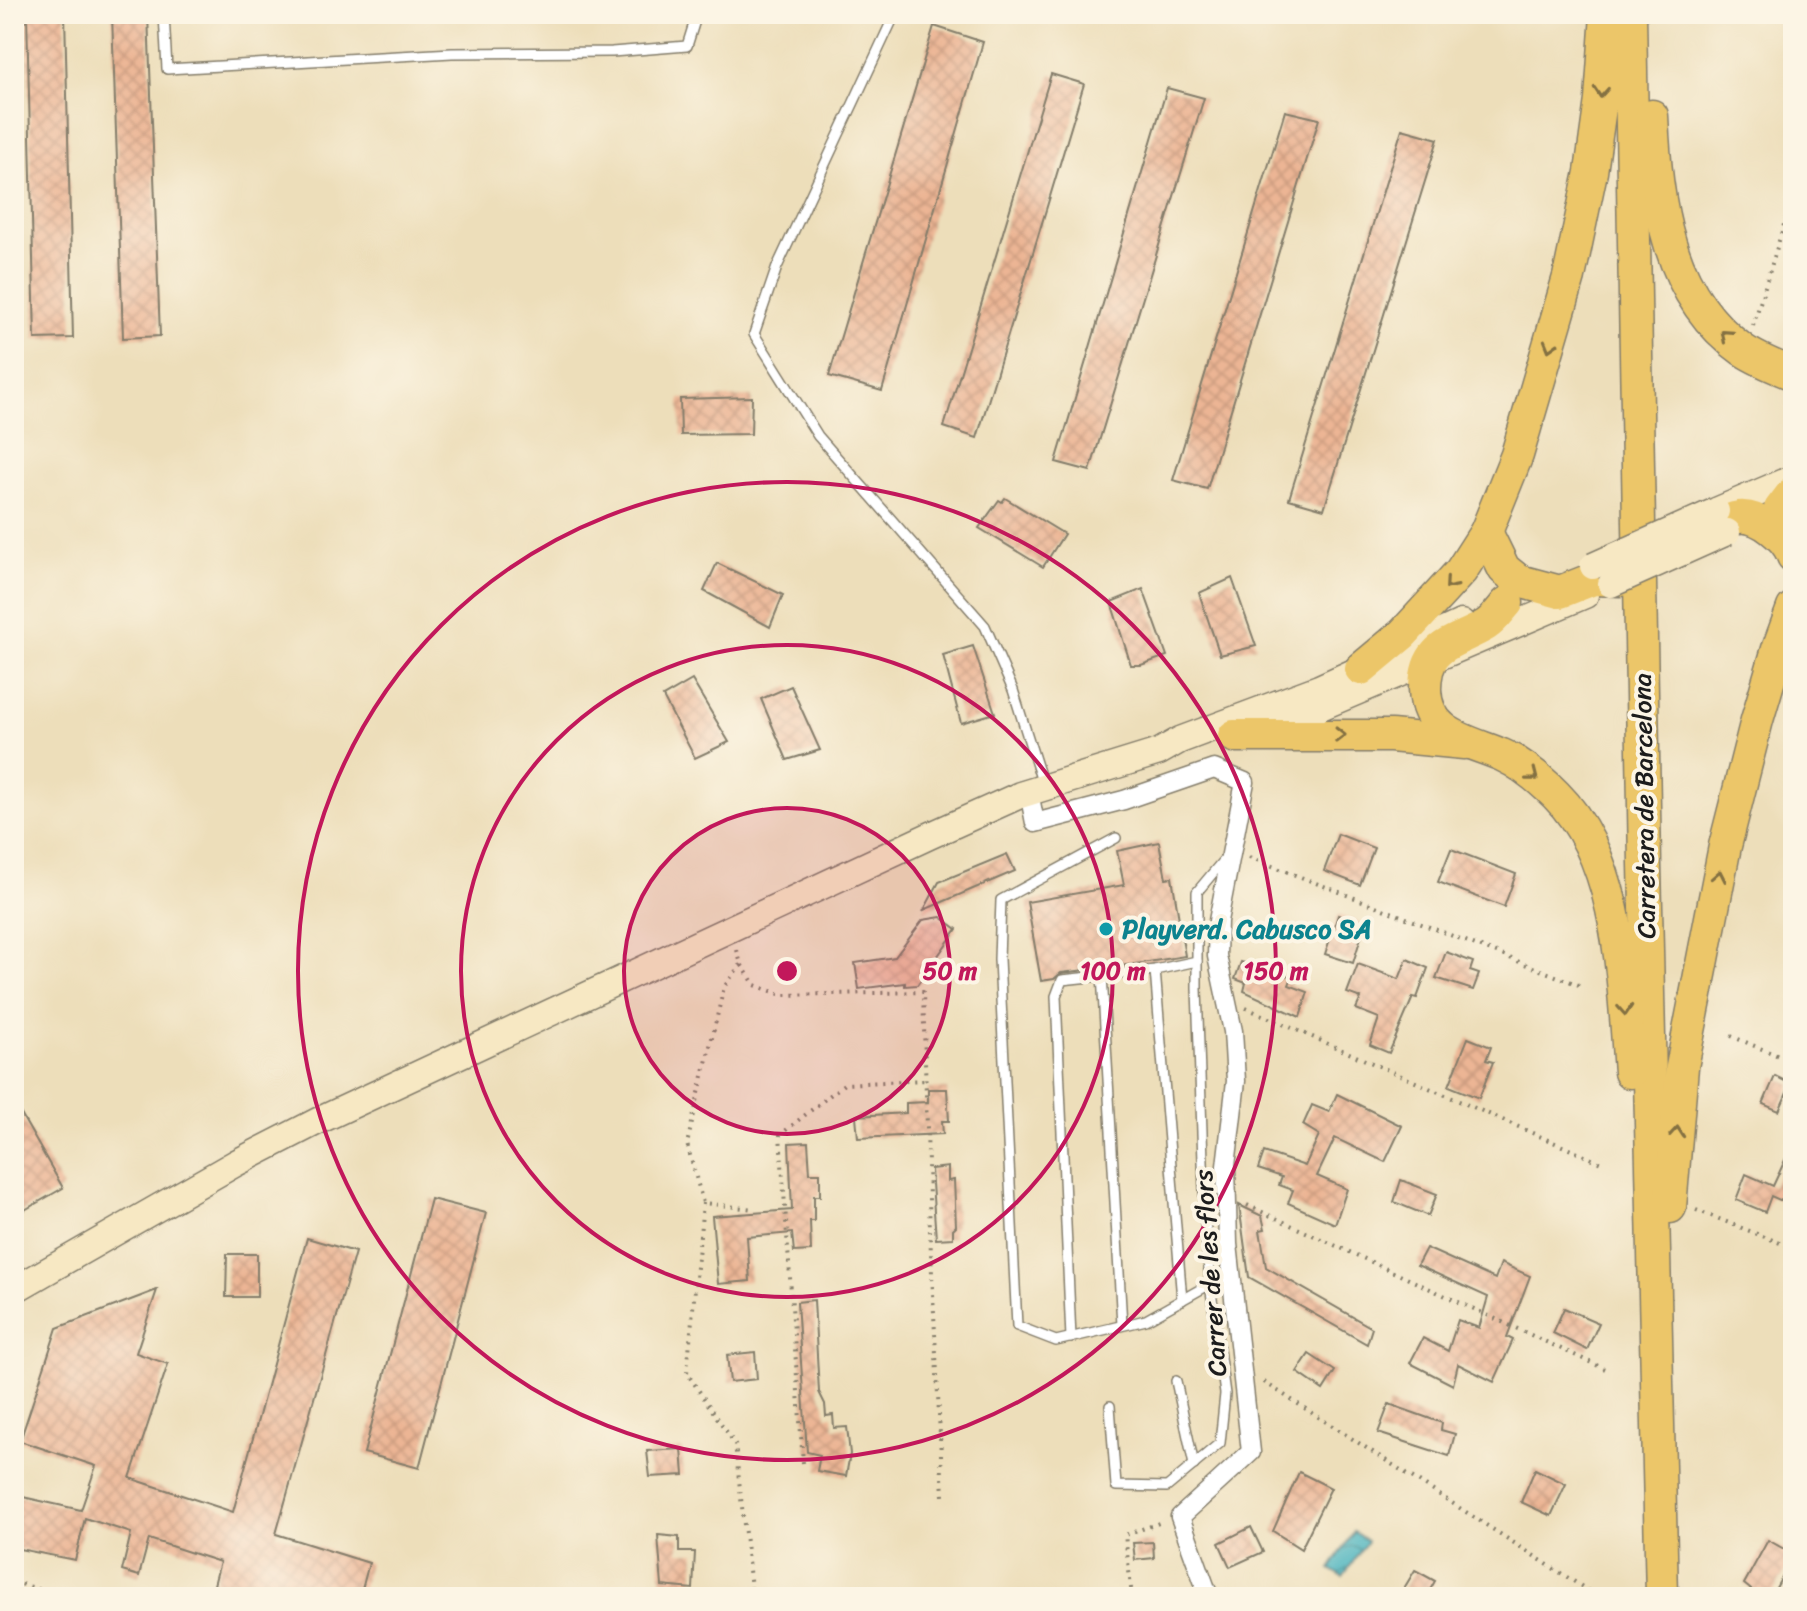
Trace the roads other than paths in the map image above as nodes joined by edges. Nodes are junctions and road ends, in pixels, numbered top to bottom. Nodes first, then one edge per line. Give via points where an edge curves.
1 (164, 14) edge
2 (697, 14) edge
3 (895, 14) edge
4 (1607, 14) edge
5 (1630, 14) edge
6 (1646, 14) edge
7 (1793, 374) edge
8 (1793, 478) edge
9 (1761, 511) edge
10 (1486, 532) junction
11 (1659, 536) joint
12 (1793, 556) edge
13 (1608, 577) junction
14 (1542, 588) junction
15 (1507, 603) junction
16 (1793, 608) edge
17 (1429, 663) junction
18 (1361, 669) junction
19 (1234, 736) junction
20 (1464, 743) junction
21 (1159, 752) junction
22 (1036, 790) junction
23 (1116, 838) dead end
24 (1232, 851) junction
25 (1197, 961) junction
26 (1155, 970) junction
27 (1102, 974) junction
28 (1210, 1284) junction
29 (14, 1290) edge
30 (1182, 1300) junction
31 (1122, 1325) junction
32 (1071, 1338) junction
33 (1656, 1349) junction
34 (1176, 1381) dead end
35 (1110, 1406) dead end
36 (1194, 1465) junction
37 (1209, 1597) edge
38 (1662, 1597) edge

1 - 2 lane via 167,69 687,46
3 - 22 lane via 777,267 754,334 818,436 985,626 1013,690
4 -> 10 highway via 1591,172 1569,277 1525,431
5 - 33 highway, Carretera de Barcelona
7 -> 6 highway via 1744,350 1711,322 1675,265 1655,156
8 - 9 street
9 - 11 highway via 1693,536
9 - 12 highway
9 - 13 street, bridge
10 - 14 highway via 1504,569 1519,581
10 -> 18 highway via 1430,608
11 - 13 street, bridge
13 - 14 highway via 1560,592
13 - 17 street
14 - 15 street
15 - 17 highway via 1488,624 1448,642
15 - 18 street
33 -> 16 highway via 1682,1067 1695,994 1736,804
17 - 19 street via 1290,720
17 - 20 highway via 1425,692 1432,712 1446,732
18 - 21 street
19 -> 20 highway via 1391,736
19 - 21 street via 1170,754
20 -> 33 highway via 1504,756 1556,795 1577,819 1600,870 1623,990
21 - 22 street
22 - 24 street, Carrer de les flors via 1035,823 1214,769 1245,782
22 - 29 street via 318,1121
23 - 32 lane via 1001,900 999,959 1017,1326 1056,1341
24 - 25 lane via 1197,892
24 - 37 street, Carrer de les flors via 1217,956 1233,1031 1236,1081 1226,1166 1228,1244 1251,1452 1180,1517
25 - 26 lane
25 - 28 lane
26 - 27 lane
26 - 30 lane
27 - 31 lane
27 - 32 lane via 1062,980 1056,996
28 - 30 lane
28 - 36 lane via 1225,1394 1220,1443
30 - 31 lane via 1146,1320
31 - 32 lane
33 - 38 highway, Carretera de Barcelona
34 - 36 lane
35 - 36 lane via 1116,1486 1167,1487

